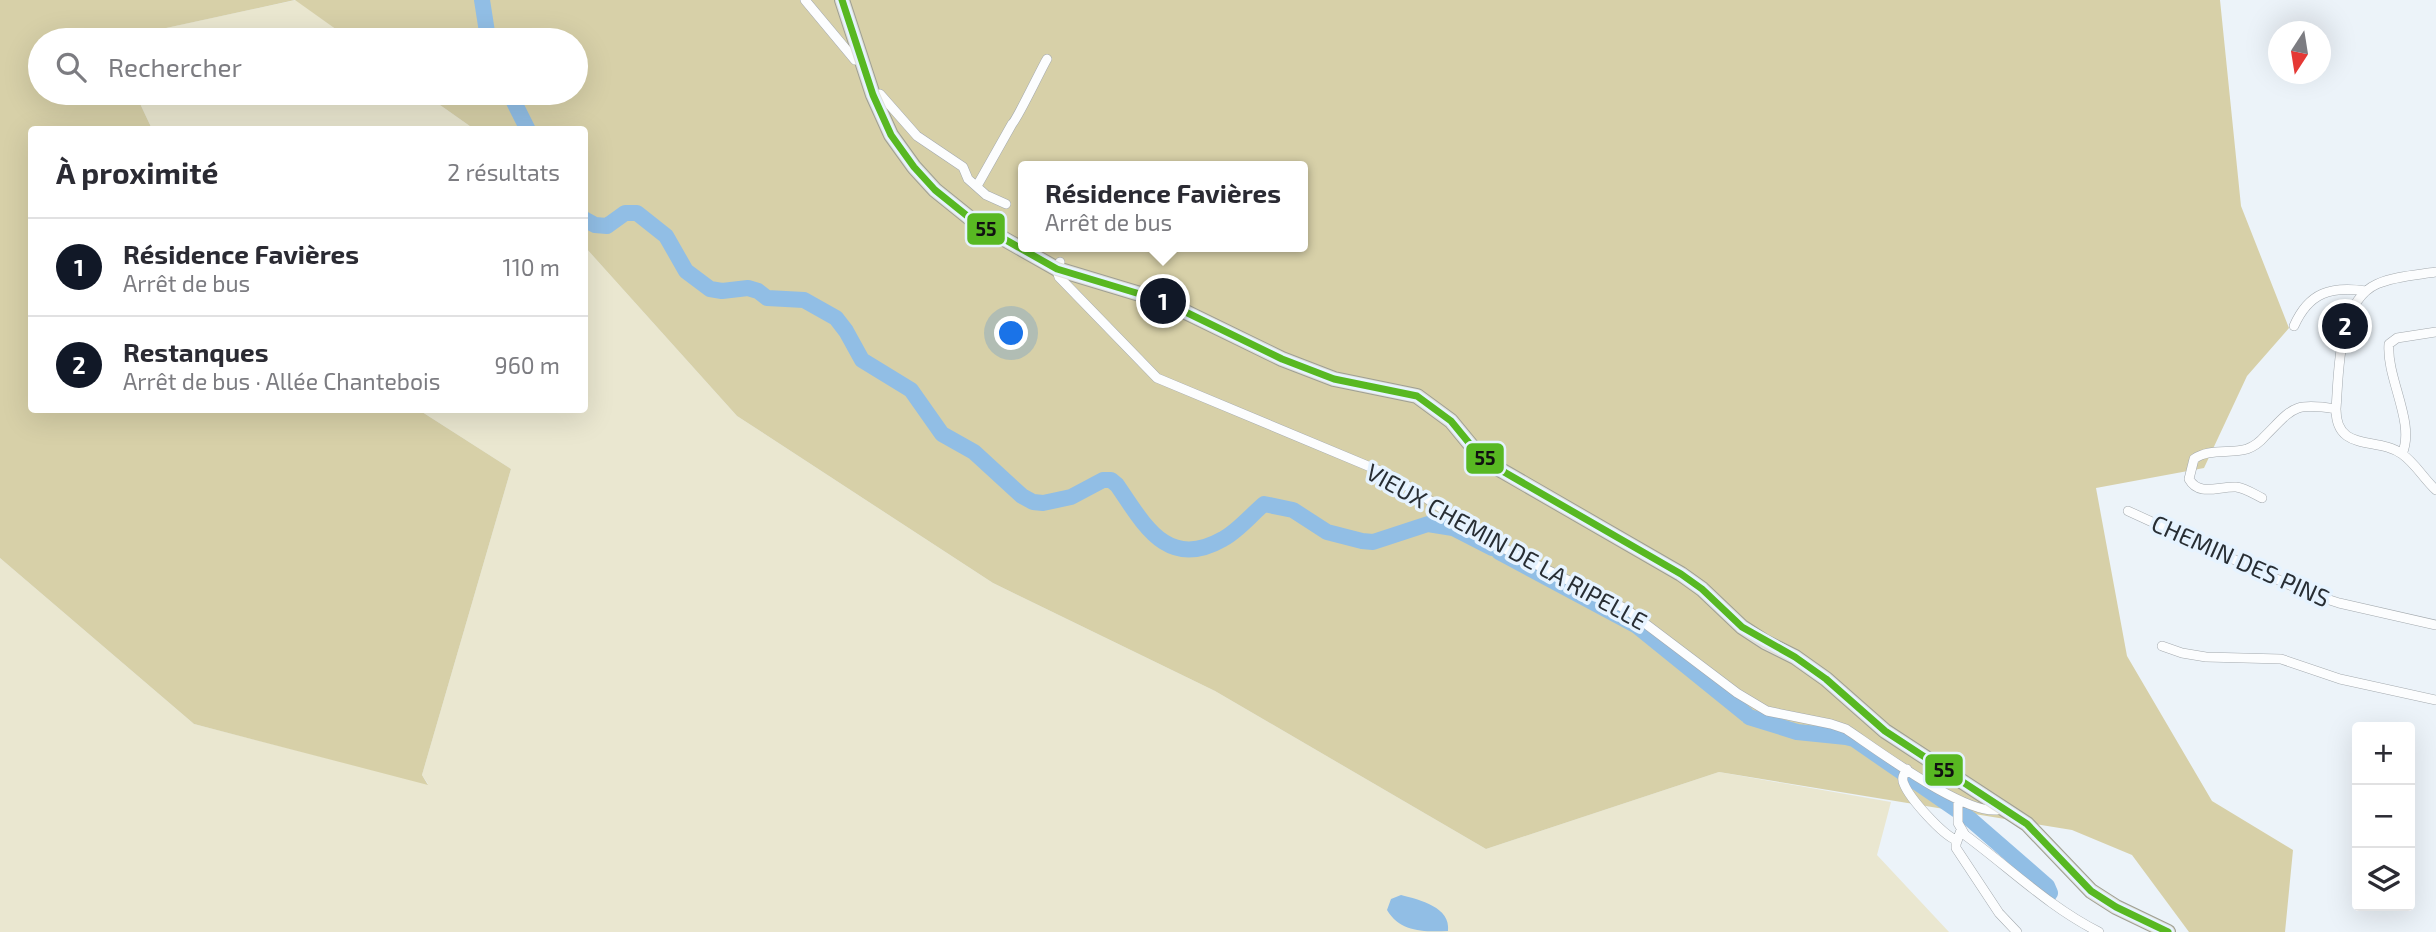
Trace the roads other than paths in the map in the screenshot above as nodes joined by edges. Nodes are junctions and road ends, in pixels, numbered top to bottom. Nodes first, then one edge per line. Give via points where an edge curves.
1 (805, 0) edge
2 (842, 0) edge
3 (861, 59) junction
4 (1047, 59) dead end
5 (873, 95) junction
6 (977, 186) junction
7 (1006, 204) dead end
8 (1002, 238) junction
9 (1018, 245) edge
10 (1018, 246) edge
11 (1032, 252) edge
12 (1033, 252) edge
13 (1059, 265) junction
14 (2436, 272) edge
15 (2367, 291) junction
16 (2294, 326) dead end
17 (2436, 331) edge
18 (2336, 409) junction
19 (2402, 454) junction
20 (2436, 490) edge
21 (2262, 498) dead end
22 (2128, 511) dead end
23 (2436, 625) edge
24 (2162, 646) dead end
25 (2436, 700) edge
26 (1905, 772) junction
27 (1958, 807) junction
28 (2003, 808) junction
29 (1961, 830) junction
30 (1956, 840) junction
31 (2017, 932) edge
32 (2099, 932) edge
33 (2168, 932) edge

1 - 3 street via 855,60
2 - 3 main road
3 - 5 main road
4 - 6 street
5 - 6 street via 880,94 917,136 963,167
5 - 8 main road via 891,135 914,167 951,205
6 - 7 street
8 - 9 main road
8 - 10 main road
11 - 13 main road
12 - 13 main road
13 - 26 street, VIEUX CHEMIN DE LA RIPELLE via 1059,278 1157,378 1392,476 1501,547 1626,609 1767,711 1846,729
13 - 28 main road via 1080,278 1135,290 1187,311 1282,359 1334,379 1417,396 1451,421 1492,465 1681,574 1742,627 1826,679 1885,731
14 - 15 street via 2392,279
15 - 16 street via 2347,288 2307,302
15 - 18 street via 2345,326
17 - 19 street via 2397,338 2389,344 2406,434
18 - 19 street via 2338,425 2346,436
18 - 21 street via 2314,405 2295,409 2254,446 2194,459 2189,479 2197,488 2237,488
19 - 20 street
22 - 23 street, CHEMIN DES PINS via 2305,592
24 - 25 street via 2206,657 2281,659 2340,679
26 - 27 street, VIEUX CHEMIN DE LA RIPELLE
26 - 30 street, VIEUX CHEMIN DE LA RIPELLE via 1904,786 1936,826
27 - 28 street, VIEUX CHEMIN DE LA RIPELLE
27 - 29 street
28 - 33 main road via 2038,834 2091,891
29 - 30 street
29 - 32 street via 2042,897
30 - 31 street via 1956,848 1999,914

